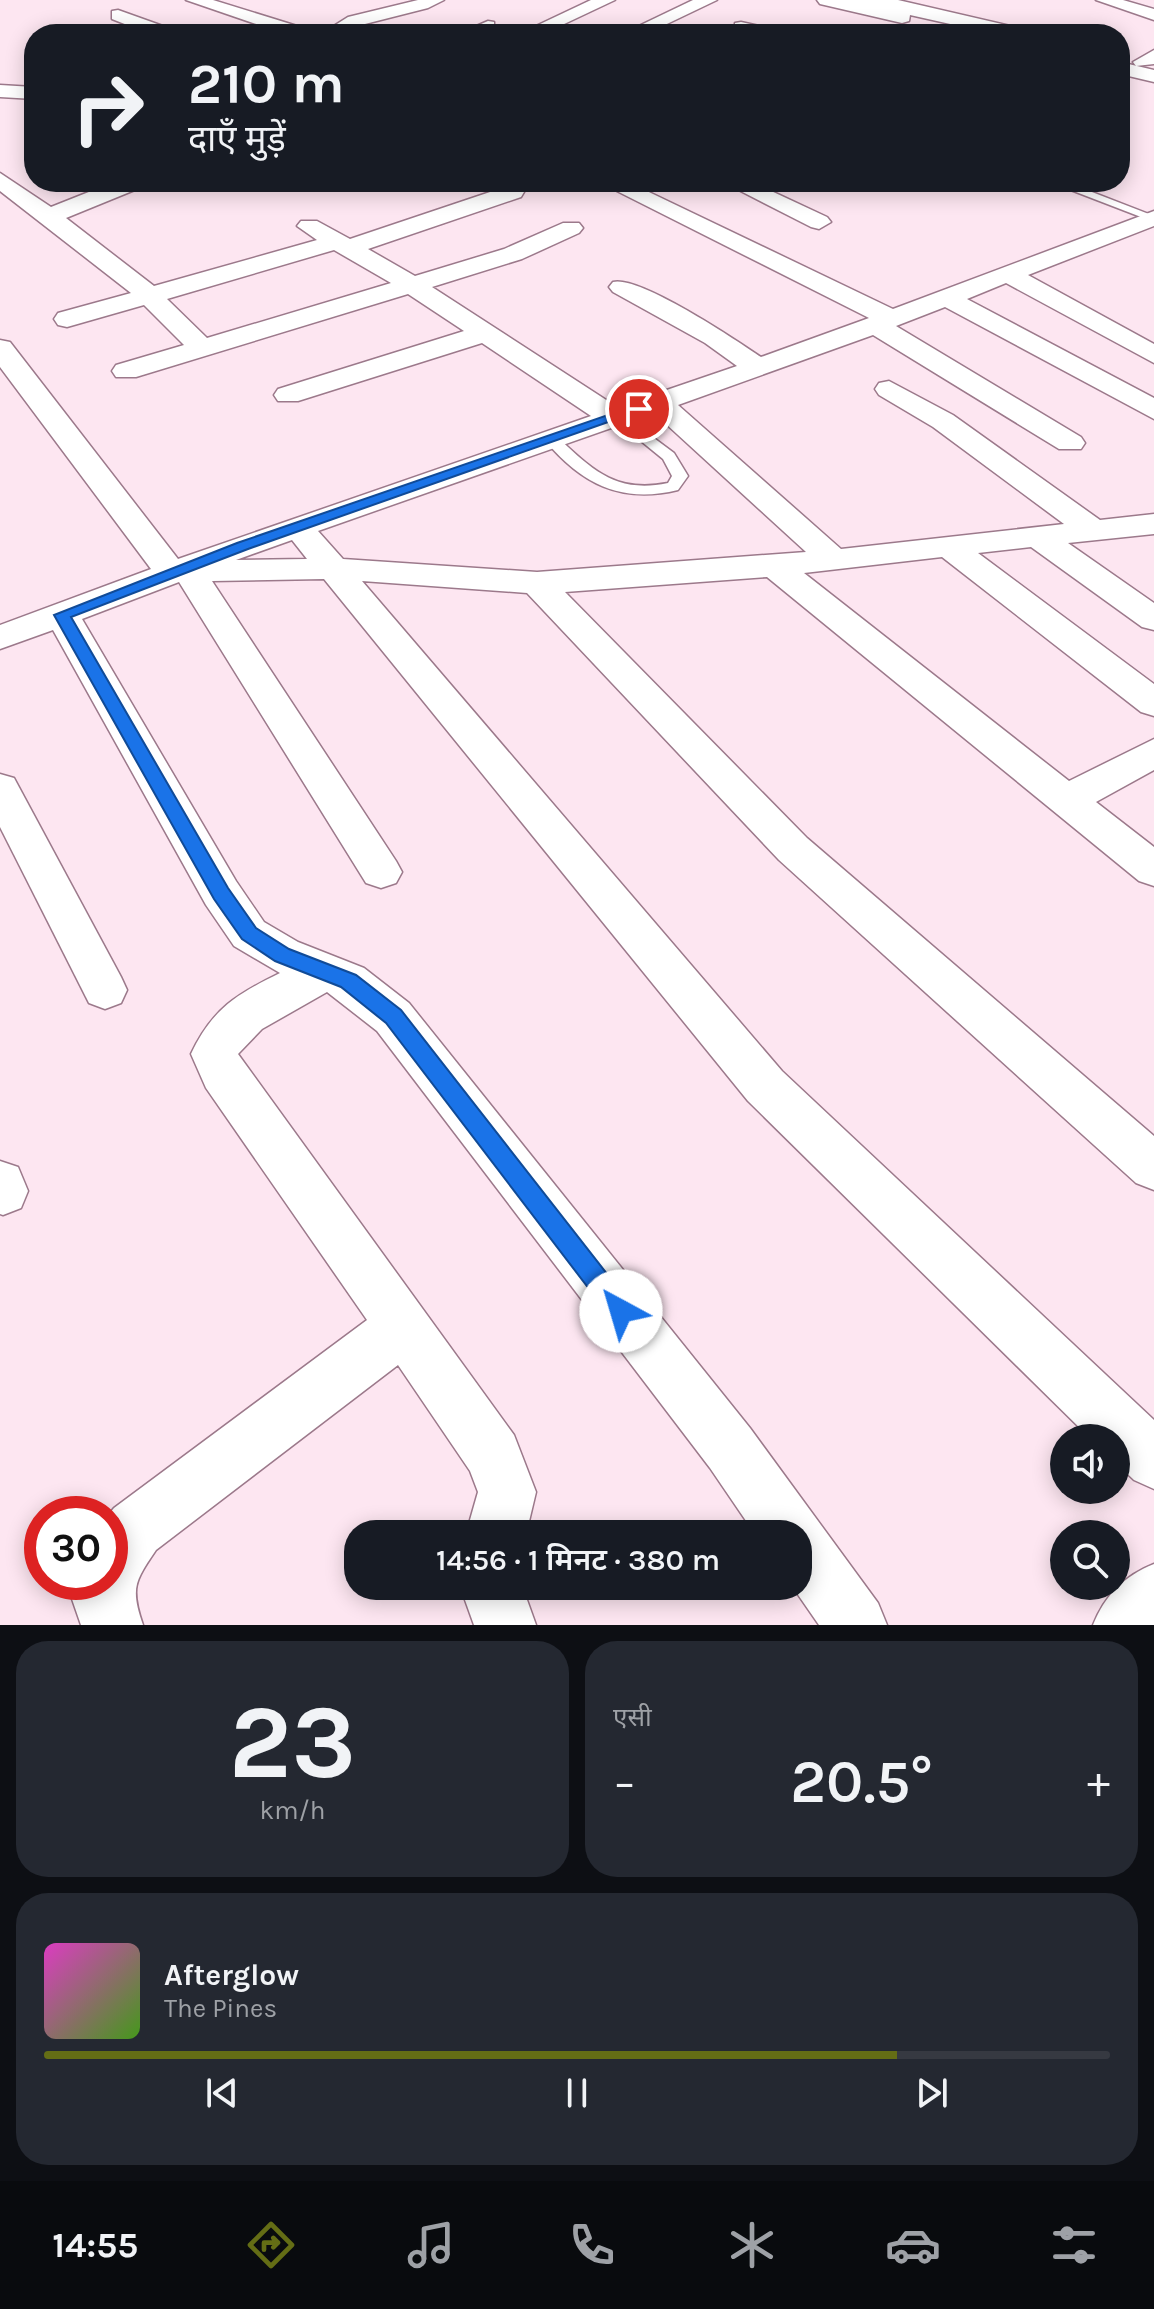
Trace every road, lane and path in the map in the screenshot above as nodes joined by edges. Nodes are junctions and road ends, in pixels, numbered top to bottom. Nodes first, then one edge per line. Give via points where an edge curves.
1 (195, 0) edge
2 (435, 0) edge
3 (606, 0) edge
4 (708, 0) edge
5 (827, 0) edge
6 (872, 0) edge
7 (1105, 0) edge
8 (396, 13) junction
9 (118, 15) dead end
10 (1154, 15) edge
11 (141, 24) edge
12 (288, 24) edge
13 (323, 24) edge
14 (334, 24) edge
15 (551, 24) edge
16 (654, 24) edge
17 (923, 24) edge
18 (977, 24) edge
19 (1130, 59) edge
20 (1151, 64) edge
21 (1130, 67) edge
22 (0, 91) edge
23 (24, 92) edge
24 (24, 93) edge
25 (0, 97) edge
26 (24, 170) edge
27 (0, 177) edge
28 (109, 192) edge
29 (513, 192) dead end
30 (630, 192) edge
31 (1083, 192) edge
32 (726, 198) edge
33 (50, 216) junction
34 (1153, 218) edge
35 (685, 220) junction
36 (819, 222) dead end
37 (309, 226) dead end
38 (571, 228) dead end
39 (342, 245) junction
40 (1021, 269) junction
41 (413, 286) junction
42 (622, 287) dead end
43 (148, 295) junction
44 (947, 298) junction
45 (67, 319) dead end
46 (884, 322) junction
47 (1149, 326) edge
48 (485, 333) junction
49 (1127, 342) junction
50 (0, 349) edge
51 (203, 349) junction
52 (1154, 355) edge
53 (758, 368) junction
54 (126, 371) dead end
55 (889, 389) dead end
56 (288, 395) dead end
57 (658, 402) junction
58 (1154, 410) edge
59 (617, 417) junction
60 (551, 439) junction
61 (1070, 443) dead end
62 (1154, 524) edge
63 (298, 527) junction
64 (1097, 533) junction
65 (1040, 539) junction
66 (950, 548) junction
67 (834, 560) junction
68 (774, 566) junction
69 (332, 569) junction
70 (179, 572) junction
71 (537, 583) junction
72 (62, 615) junction
73 (1154, 619) edge
74 (0, 638) edge
75 (1154, 703) edge
76 (1154, 753) edge
77 (0, 788) edge
78 (1067, 800) junction
79 (1154, 870) edge
80 (381, 872) dead end
81 (325, 972) junction
82 (105, 990) dead end
83 (1154, 1167) edge
84 (403, 1327) junction
85 (1154, 1460) edge
86 (500, 1520) edge
87 (781, 1520) edge
88 (128, 1539) edge
89 (812, 1563) edge
90 (1154, 1595) edge
91 (103, 1600) edge
92 (496, 1600) edge
93 (112, 1625) edge
94 (505, 1625) edge
95 (856, 1625) edge
96 (1124, 1625) edge

1 - 12 street
2 - 8 street
3 - 15 street
4 - 16 street
5 - 17 main road
6 - 18 main road
7 - 10 street
8 - 13 street via 362,4
8 - 14 street
9 - 11 street
19 - 20 main road
20 - 21 main road
22 - 23 street
24 - 25 street
26 - 27 street
27 - 33 street
28 - 33 street
29 - 39 street
30 - 35 street
31 - 34 lane
32 - 35 street
32 - 36 street via 758,193
33 - 43 street
34 - 40 street
35 - 46 street
37 - 39 street
38 - 41 street via 513,254
39 - 41 street
39 - 43 street
40 - 44 street
40 - 47 street
40 - 49 street
41 - 48 street
41 - 51 street
42 - 53 street via 714,337
43 - 45 street
43 - 51 street
44 - 46 street
44 - 58 street
46 - 53 street
46 - 61 street
47 - 49 street
48 - 56 street
48 - 59 street
49 - 52 street
50 - 70 street
51 - 54 street
53 - 57 street
55 - 64 street via 943,421
57 - 59 street
57 - 67 street
59 - 60 street
59 - 60 lane via 669,456 680,476 673,487 628,493 587,472
60 - 63 street
62 - 64 street
63 - 69 street
63 - 70 street
64 - 65 street
65 - 66 street
65 - 73 street
66 - 67 street
66 - 75 street
67 - 68 street
68 - 71 street
68 - 78 street
69 - 70 street
69 - 71 street
69 - 85 street via 765,1086
70 - 72 street
70 - 80 street
71 - 83 street via 793,849
72 - 74 street
72 - 81 street via 249,934 282,955
76 - 78 street
77 - 82 street
78 - 79 street
81 - 84 street via 242,1018 220,1036 214,1054
81 - 87 street via 348,981 393,1017
84 - 86 street via 494,1455 507,1492
84 - 88 street
89 - 95 street
90 - 96 street
91 - 93 street
92 - 94 street

